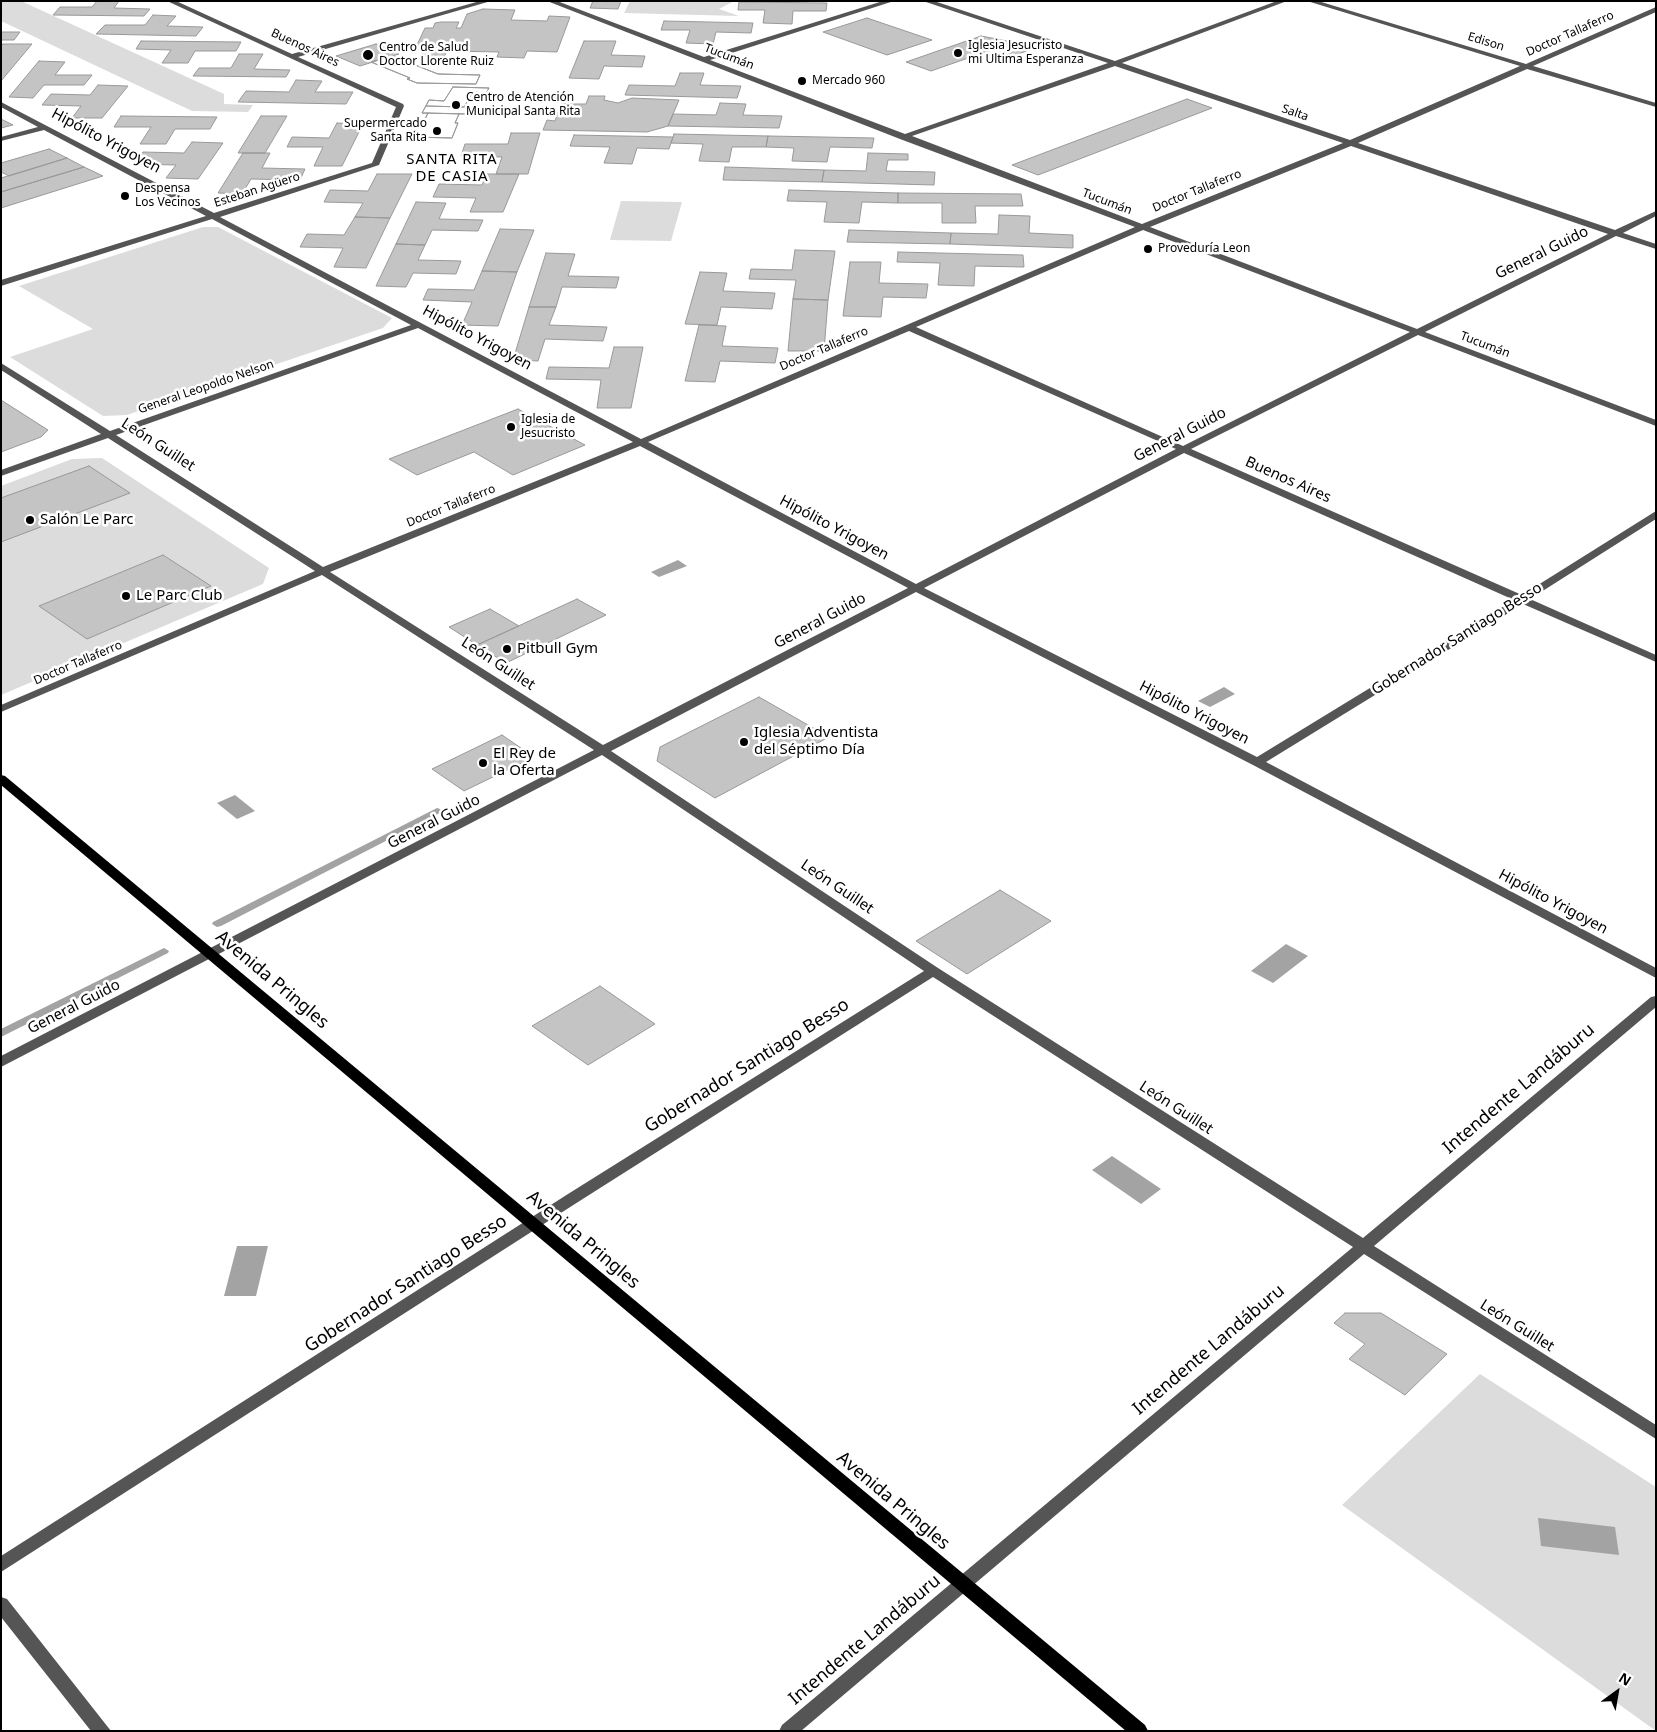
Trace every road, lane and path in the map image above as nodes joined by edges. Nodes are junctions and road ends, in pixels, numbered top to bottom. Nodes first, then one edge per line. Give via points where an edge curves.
1 (170, 1) edge
2 (488, 1) edge
3 (550, 1) edge
4 (891, 1) edge
5 (926, 1) edge
6 (1284, 1) edge
7 (1310, 1) edge
8 (1656, 9) edge
9 (292, 56) junction
10 (702, 60) junction
11 (1115, 63) junction
12 (1528, 66) junction
13 (1, 104) edge
14 (1656, 105) edge
15 (46, 127) junction
16 (387, 135) joint
17 (903, 136) junction
18 (1, 140) edge
19 (1347, 143) junction
20 (1656, 213) edge
21 (216, 216) junction
22 (1141, 228) junction
23 (1616, 234) junction
24 (1656, 247) edge
25 (1, 283) edge
26 (419, 325) junction
27 (908, 327) junction
28 (1416, 332) junction
29 (1, 366) edge
30 (1656, 423) edge
31 (110, 434) junction
32 (640, 442) junction
33 (1182, 450) junction
34 (1, 473) edge
35 (1656, 514) edge
36 (323, 571) junction
37 (916, 588) junction
38 (1522, 600) junction
39 (1656, 659) edge
40 (1, 709) edge
41 (604, 751) junction
42 (1257, 762) junction
43 (1, 779) edge
44 (211, 954) junction
45 (933, 971) junction
46 (1656, 974) edge
47 (1656, 1000) edge
48 (1, 1062) edge
49 (534, 1224) junction
50 (1363, 1247) junction
51 (1656, 1433) edge
52 (1, 1565) edge
53 (962, 1584) junction
54 (1, 1604) edge
55 (102, 1731) edge
56 (788, 1731) edge
57 (1139, 1731) edge

1 - 9 street, Buenos Aires
2 - 9 street
3 - 10 street, Tucumán
4 - 10 street
5 - 11 street, Salta
6 - 11 street
7 - 12 street, Edison
8 - 12 street, Doctor Tallaferro
9 - 16 street, Buenos Aires via 400,106
10 - 17 street, Tucumán
11 - 17 street
11 - 19 street, Salta
12 - 14 street, Edison
12 - 19 street, Doctor Tallaferro
13 - 15 street, Hipólito Yrigoyen
15 - 18 street
15 - 21 street, Hipólito Yrigoyen
16 - 21 street, Esteban Agüero via 375,165
17 - 22 street, Tucumán
19 - 22 street, Doctor Tallaferro
19 - 23 street, Salta
20 - 23 street, General Guido
21 - 25 street, Esteban Agüero
21 - 26 street, Hipólito Yrigoyen
22 - 27 street, Doctor Tallaferro
22 - 28 street, Tucumán
23 - 24 street, Salta
23 - 28 street, General Guido
26 - 31 street, General Leopoldo Nelson
26 - 32 street, Hipólito Yrigoyen
27 - 32 street, Doctor Tallaferro
27 - 33 street, Buenos Aires
28 - 30 street, Tucumán
28 - 33 street, General Guido
29 - 31 street, León Guillet
31 - 34 street, General Leopoldo Nelson
31 - 36 street, León Guillet
32 - 36 street, Doctor Tallaferro
32 - 37 street, Hipólito Yrigoyen
33 - 37 street, General Guido
33 - 38 street, Buenos Aires
35 - 38 street, Gobernador Santiago Besso
36 - 40 street, Doctor Tallaferro
36 - 41 street, León Guillet
37 - 41 street, General Guido
37 - 42 street, Hipólito Yrigoyen
38 - 39 street, Buenos Aires
38 - 42 street, Gobernador Santiago Besso
41 - 44 street, General Guido
41 - 45 street, León Guillet
42 - 46 street, Hipólito Yrigoyen
43 - 44 main road, Avenida Pringles
44 - 48 street, General Guido
44 - 49 main road, Avenida Pringles
45 - 49 street, Gobernador Santiago Besso
45 - 50 street, León Guillet
47 - 50 street, Intendente Landáburu
49 - 52 street, Gobernador Santiago Besso
49 - 53 main road, Avenida Pringles
50 - 51 street, León Guillet
50 - 53 street, Intendente Landáburu
53 - 56 street, Intendente Landáburu
53 - 57 main road, Avenida Pringles
54 - 55 street

